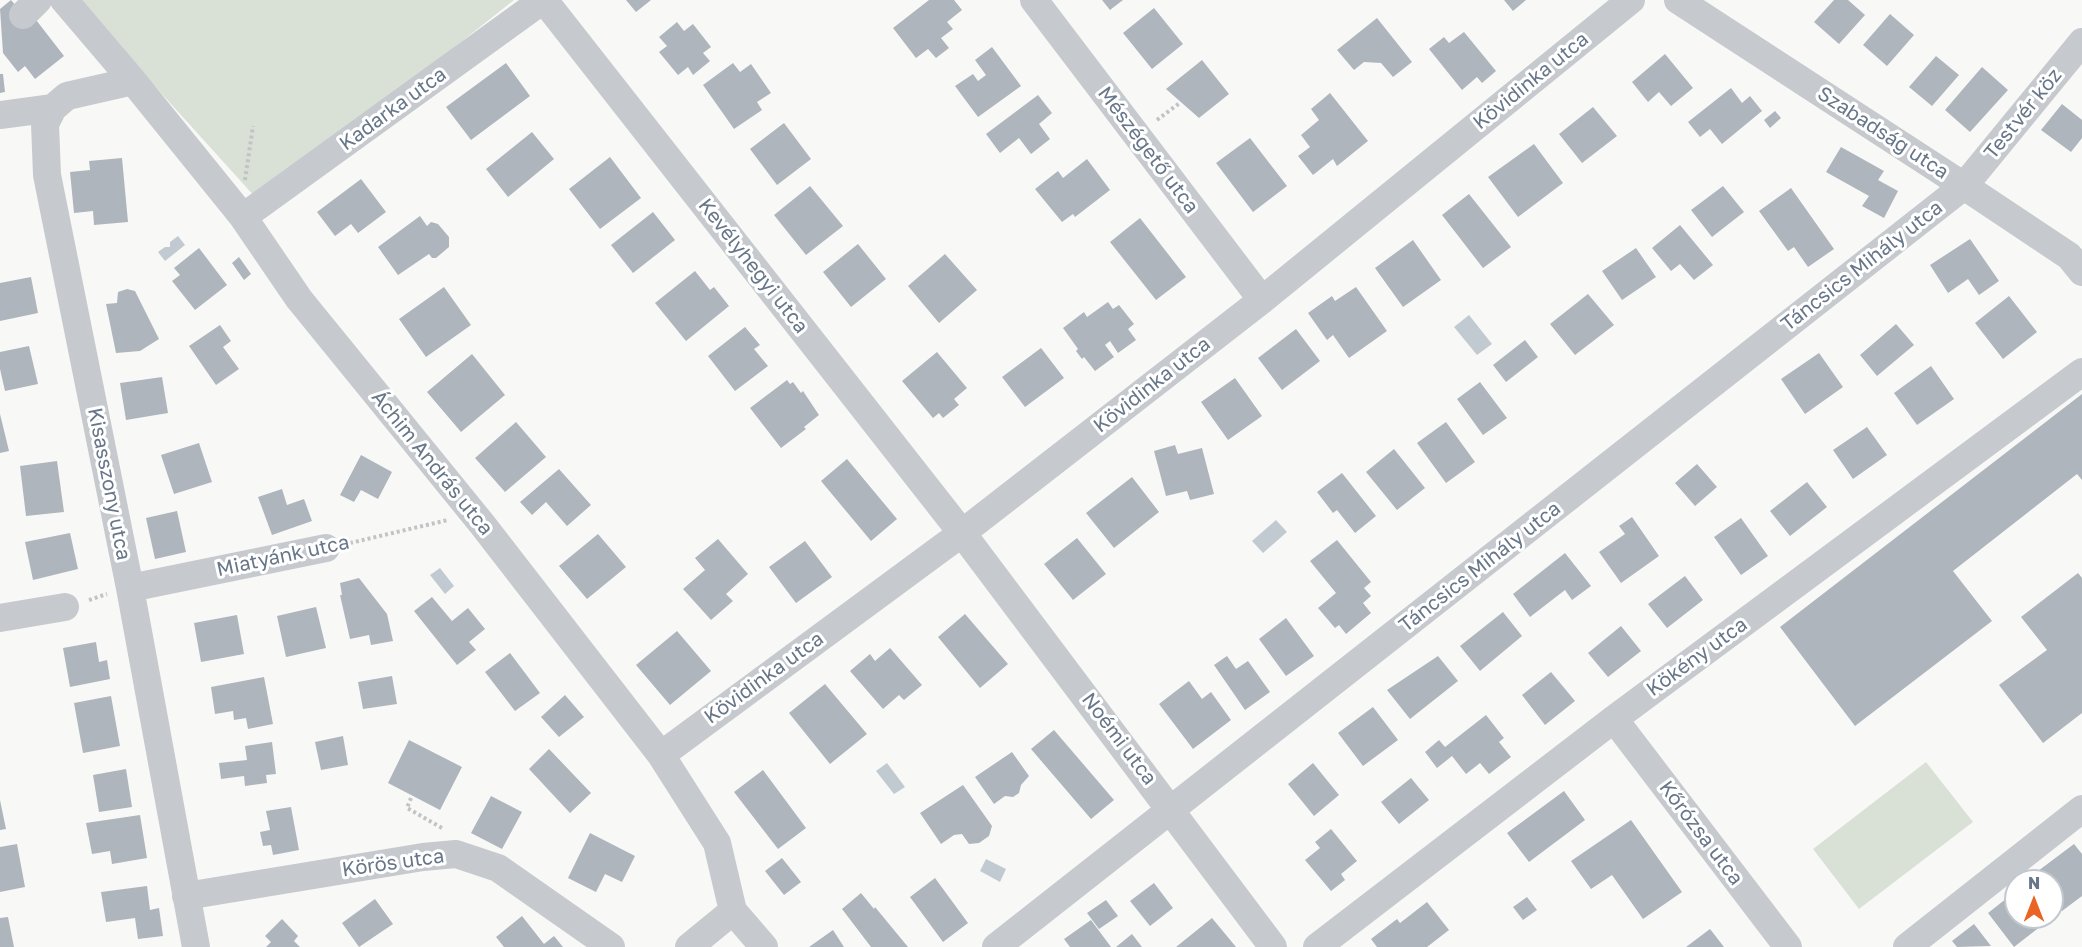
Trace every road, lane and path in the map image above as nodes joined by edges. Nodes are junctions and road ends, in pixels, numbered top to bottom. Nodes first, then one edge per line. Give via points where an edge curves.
1 (64, 0) edge
2 (544, 0) edge
3 (1034, 0) edge
4 (1631, 0) edge
5 (1678, 0) edge
6 (2082, 42) edge
7 (133, 81) junction
8 (1181, 102) dead end
9 (52, 108) junction
10 (1, 110) edge
11 (253, 126) dead end
12 (1137, 135) junction
13 (1964, 186) junction
14 (241, 215) junction
15 (2078, 256) edge
16 (1262, 300) junction
17 (2082, 372) edge
18 (435, 522) dead end
19 (962, 533) junction
20 (326, 549) joint
21 (130, 588) junction
22 (65, 607) joint
23 (0, 618) edge
24 (1614, 719) junction
25 (661, 755) junction
26 (411, 798) dead end
27 (1172, 809) junction
28 (2082, 809) edge
29 (442, 828) dead end
30 (186, 896) junction
31 (733, 911) junction
32 (196, 947) edge
33 (611, 947) edge
34 (689, 947) edge
35 (764, 947) edge
36 (996, 947) edge
37 (1273, 947) edge
38 (1317, 947) edge
39 (1788, 947) edge
40 (1907, 947) edge

1 - 7 street, Áchim András utca
2 - 14 street, Kadarka utca
2 - 19 street, Kevélyhegyi utca
3 - 12 street, Mészégető utca
4 - 16 street, Kövidinka utca
5 - 13 street, Szabadság utca
6 - 13 street, Testvér köz
7 - 9 street via 67,96
7 - 14 street, Áchim András utca
8 - 12 path
9 - 10 street
9 - 21 street, Kisasszony utca via 45,124 47,175
11 - 14 path
12 - 16 street, Mészégető utca
13 - 15 street, Szabadság utca
13 - 27 street, Táncsics Mihály utca
14 - 25 street, Áchim András utca via 299,300 482,524
16 - 19 street, Kövidinka utca
17 - 24 street, Kökény utca
18 - 20 path, Miatyánk utca
19 - 25 street, Kövidinka utca
19 - 27 street, Noémi utca
20 - 21 street, Miatyánk utca
21 - 22 path
21 - 30 street, Kisasszony utca
22 - 23 street
24 - 38 street, Kökény utca
24 - 39 street, Kőrózsa utca
25 - 31 street, Áchim András utca via 717,843
26 - 29 path via 407,808
27 - 36 street, Táncsics Mihály utca
27 - 37 street, Noémi utca
28 - 40 street
30 - 32 street, Kisasszony utca
30 - 33 street, Körös utca via 456,854 498,867
31 - 34 street
31 - 35 street, Áchim András utca

